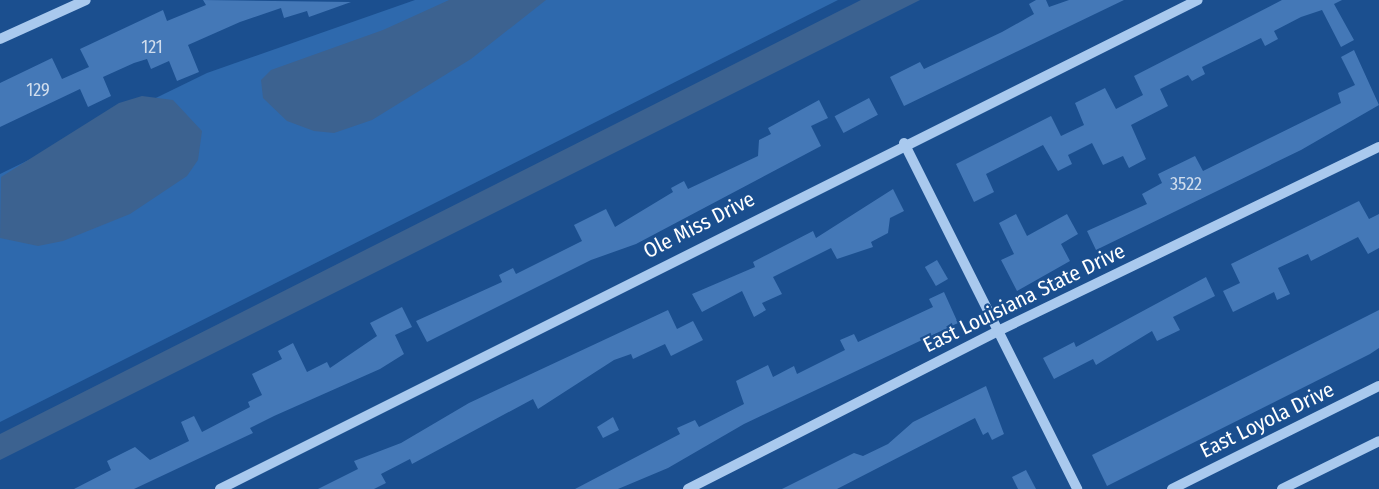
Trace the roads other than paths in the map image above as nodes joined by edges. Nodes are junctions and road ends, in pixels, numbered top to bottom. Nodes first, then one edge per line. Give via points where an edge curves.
1 (86, 0) edge
2 (1198, 0) edge
3 (0, 39) edge
4 (904, 143) junction
5 (1379, 147) edge
6 (998, 331) junction
7 (1379, 386) edge
8 (1379, 441) edge
9 (220, 489) edge
10 (688, 489) edge
11 (1077, 489) edge
12 (1172, 489) edge
13 (1282, 489) edge

1 - 3 street
2 - 4 street, Ole Miss Drive
4 - 6 street
4 - 9 street, Ole Miss Drive
5 - 6 street, East Louisiana State Drive
6 - 10 street, East Louisiana State Drive
6 - 11 street
7 - 12 street, East Loyola Drive
8 - 13 street

